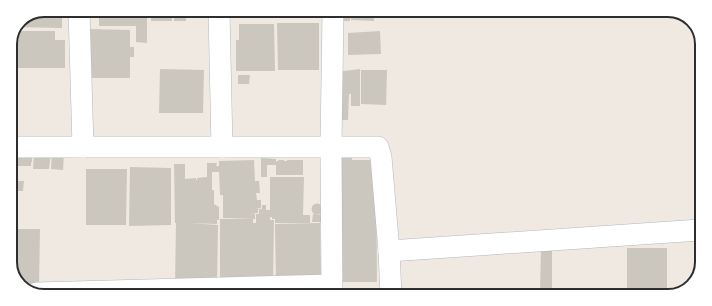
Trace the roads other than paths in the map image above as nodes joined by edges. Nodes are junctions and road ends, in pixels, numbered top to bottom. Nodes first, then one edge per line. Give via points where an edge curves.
1 (79, 17) edge
2 (219, 17) edge
3 (334, 17) edge
4 (17, 147) edge
5 (83, 147) junction
6 (222, 147) junction
7 (331, 147) junction
8 (695, 230) edge
9 (389, 251) junction
10 (332, 289) edge
11 (391, 289) edge

1 - 5 street
2 - 6 street
3 - 7 street
4 - 5 street
5 - 6 street
6 - 7 street
7 - 9 street via 378,147
7 - 10 street
8 - 9 street
9 - 11 street

